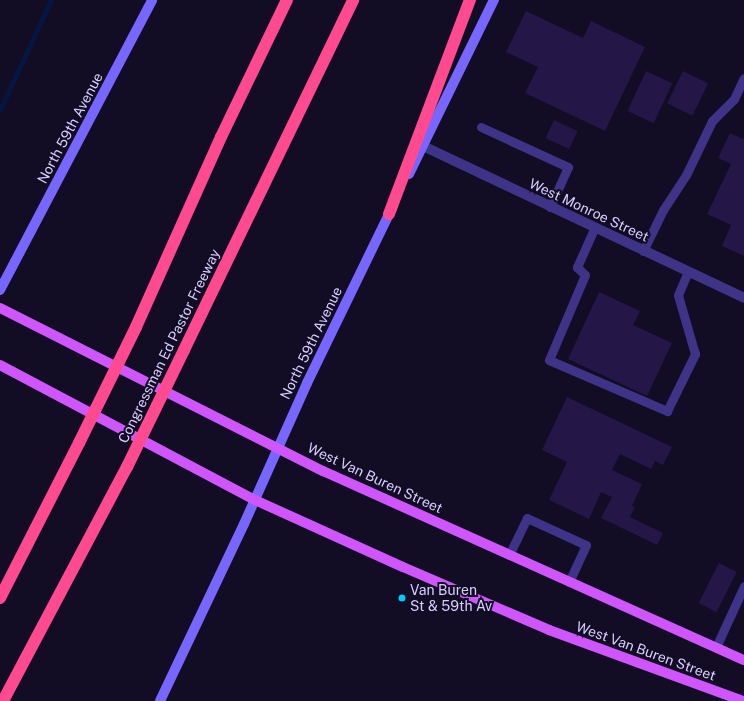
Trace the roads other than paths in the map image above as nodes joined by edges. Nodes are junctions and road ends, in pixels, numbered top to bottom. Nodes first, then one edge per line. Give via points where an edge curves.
1 (152, 0) edge
2 (287, 0) edge
3 (354, 0) edge
4 (470, 0) edge
5 (494, 0) edge
6 (744, 78) edge
7 (481, 126) dead end
8 (423, 146) junction
9 (550, 207) junction
10 (389, 214) junction
11 (594, 228) junction
12 (643, 251) junction
13 (688, 272) junction
14 (0, 290) edge
15 (744, 298) edge
16 (0, 308) edge
17 (0, 365) edge
18 (278, 448) junction
19 (255, 500) junction
20 (509, 555) junction
21 (569, 582) junction
22 (744, 586) edge
23 (0, 598) edge
24 (741, 601) edge
25 (716, 647) junction
26 (744, 660) edge
27 (3, 701) edge
28 (160, 701) edge
29 (743, 701) edge

1 - 14 main road, North 59th Avenue
2 - 23 highway, bridge via 221,137 136,327
3 - 27 highway, Congressman Ed Pastor Freeway, bridge via 127,467
4 - 10 highway
5 - 8 main road, North 59th Avenue
6 - 12 lane via 734,99 712,121 686,175 663,210
7 - 9 lane via 568,167
8 - 9 street, West Monroe Street
8 - 10 main road, North 59th Avenue
9 - 11 street, West Monroe Street
10 - 18 main road, North 59th Avenue via 307,382
11 - 12 street, West Monroe Street
11 - 13 lane via 577,267 585,275 549,360 667,412 695,354 678,295
12 - 13 street, West Monroe Street
13 - 15 street, West Monroe Street
16 - 18 main road, West Van Buren Street
17 - 19 main road, West Van Buren Street
18 - 19 main road, North 59th Avenue
18 - 20 main road, West Van Buren Street
19 - 28 main road, North 59th Avenue
19 - 29 main road, West Van Buren Street via 549,630
20 - 21 main road, West Van Buren Street
20 - 21 lane via 527,518 586,546
21 - 25 main road, West Van Buren Street
22 - 24 lane
24 - 25 lane
25 - 26 main road, West Van Buren Street

